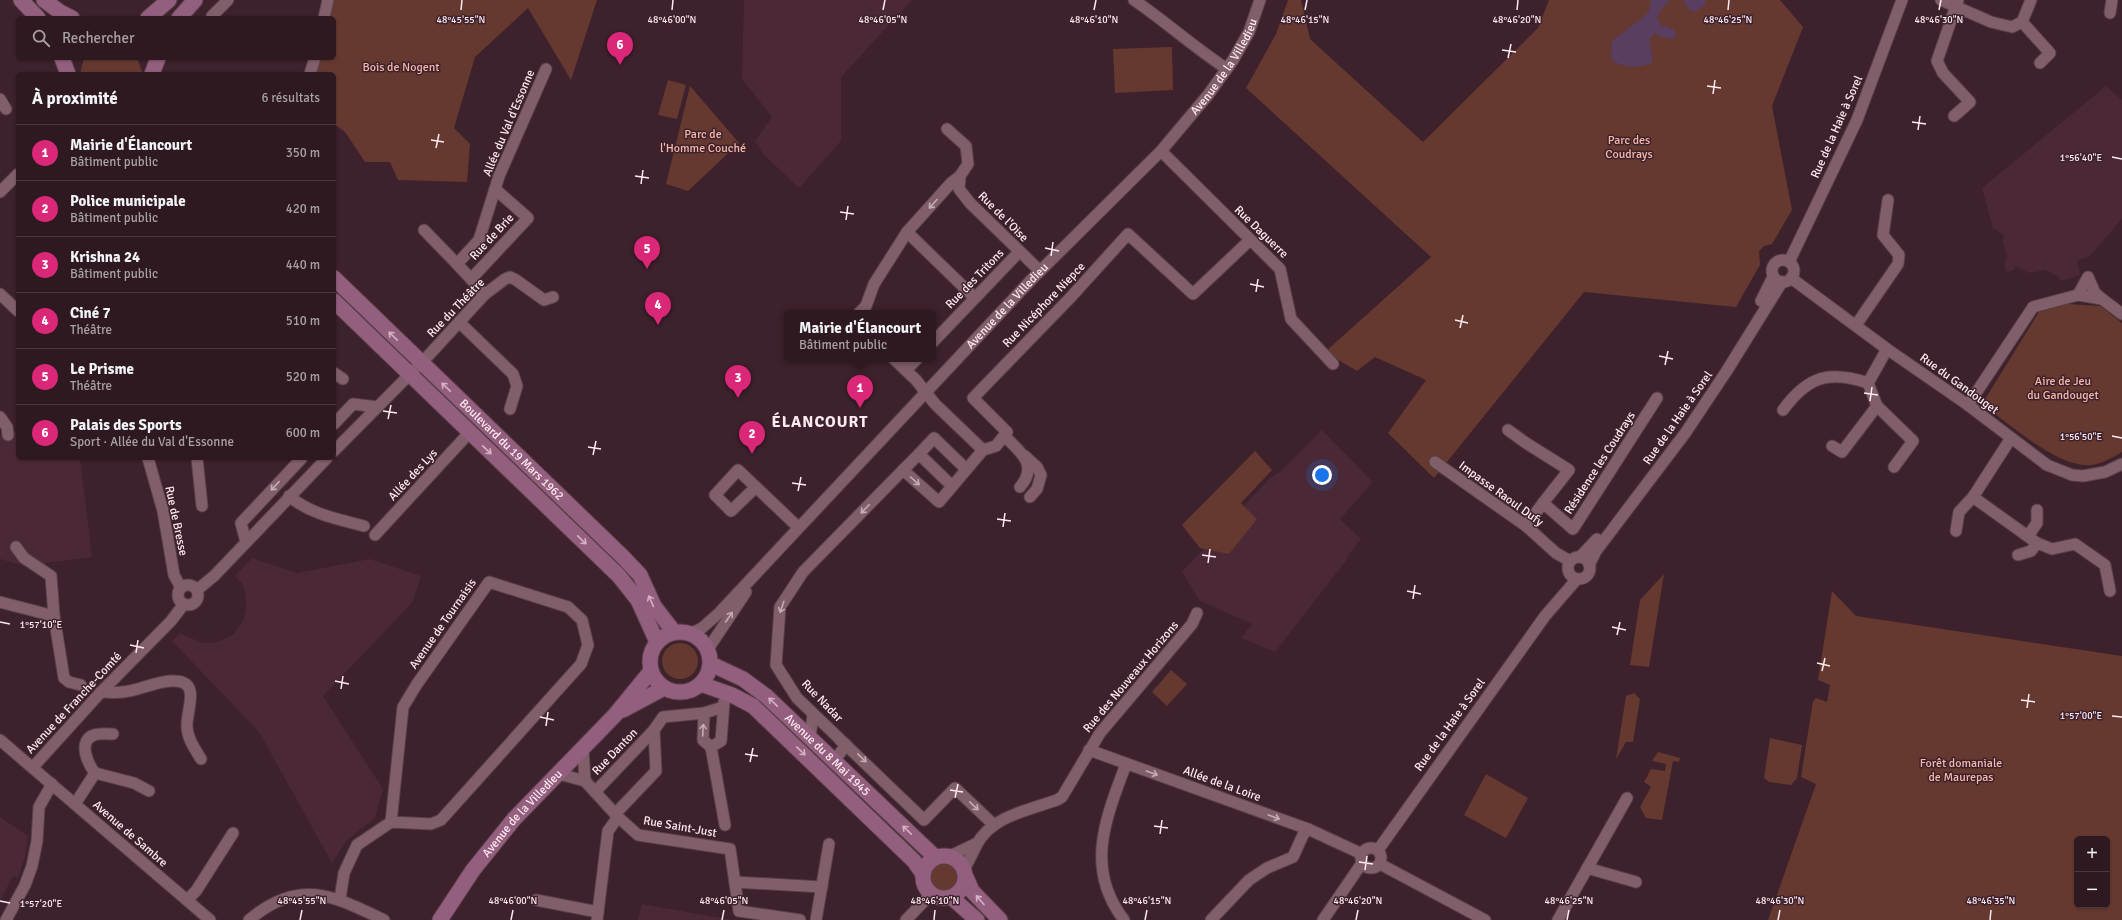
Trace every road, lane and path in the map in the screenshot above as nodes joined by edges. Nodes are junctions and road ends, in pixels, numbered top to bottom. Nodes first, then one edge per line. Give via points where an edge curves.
1 (21, 0) edge
2 (44, 0) edge
3 (169, 0) edge
4 (194, 0) edge
5 (228, 0) edge
6 (328, 0) edge
7 (1134, 0) edge
8 (1260, 0) edge
9 (1902, 0) edge
10 (1941, 0) edge
11 (2031, 0) edge
12 (2112, 0) edge
13 (1957, 3) edge
14 (2110, 13) dead end
15 (36, 16) edge
16 (68, 16) edge
17 (150, 16) edge
18 (180, 16) edge
19 (214, 16) edge
20 (324, 16) edge
21 (2022, 22) junction
22 (63, 60) edge
23 (75, 60) edge
24 (148, 60) edge
25 (157, 60) edge
26 (314, 60) edge
27 (2040, 63) dead end
28 (546, 69) dead end
29 (1227, 69) junction
30 (69, 72) edge
31 (71, 72) edge
32 (151, 72) edge
33 (153, 72) edge
34 (311, 72) edge
35 (1954, 116) dead end
36 (947, 129) dead end
37 (1161, 151) junction
38 (16, 176) edge
39 (960, 176) junction
40 (495, 189) junction
41 (0, 192) edge
42 (1888, 200) dead end
43 (424, 230) dead end
44 (907, 232) junction
45 (1250, 240) junction
46 (1019, 252) junction
47 (1788, 262) junction
48 (457, 264) junction
49 (1040, 271) junction
50 (471, 279) junction
51 (1782, 279) junction
52 (336, 280) edge
53 (0, 294) edge
54 (484, 295) junction
55 (2078, 295) junction
56 (552, 298) dead end
57 (975, 298) junction
58 (2102, 299) junction
59 (336, 303) edge
60 (16, 309) edge
61 (863, 310) edge
62 (2122, 314) edge
63 (459, 322) junction
64 (1856, 325) junction
65 (936, 339) edge
66 (1887, 349) junction
67 (897, 362) edge
68 (914, 362) edge
69 (421, 363) junction
70 (1333, 364) dead end
71 (906, 370) junction
72 (410, 374) junction
73 (1868, 383) junction
74 (927, 392) junction
75 (1657, 398) dead end
76 (1968, 405) junction
77 (1877, 406) junction
78 (378, 407) junction
79 (510, 409) dead end
80 (1783, 410) dead end
81 (0, 417) edge
82 (336, 422) edge
83 (1508, 430) dead end
84 (469, 433) junction
85 (8, 435) dead end
86 (1004, 436) junction
87 (2011, 438) junction
88 (1832, 446) dead end
89 (336, 448) edge
90 (983, 450) junction
91 (919, 454) junction
92 (1025, 456) junction
93 (149, 460) edge
94 (197, 460) edge
95 (300, 460) edge
96 (325, 460) edge
97 (1435, 462) dead end
98 (2122, 464) edge
99 (1894, 467) dead end
100 (966, 469) junction
101 (903, 470) junction
102 (952, 486) junction
103 (756, 487) dead end
104 (1020, 487) dead end
105 (289, 496) junction
106 (1030, 497) dead end
107 (1973, 498) junction
108 (1543, 504) junction
109 (202, 506) dead end
110 (2037, 510) dead end
111 (364, 526) dead end
112 (1526, 526) junction
113 (798, 527) junction
114 (1956, 531) dead end
115 (375, 535) dead end
116 (2028, 536) junction
117 (246, 542) junction
118 (2038, 543) junction
119 (16, 547) dead end
120 (2018, 555) dead end
121 (765, 563) junction
122 (1589, 565) junction
123 (1574, 567) junction
124 (181, 588) junction
125 (197, 590) junction
126 (2110, 591) dead end
127 (0, 602) edge
128 (184, 604) junction
129 (1197, 613) dead end
130 (54, 616) junction
131 (674, 632) junction
132 (692, 633) junction
133 (657, 642) junction
134 (708, 649) junction
135 (711, 664) junction
136 (651, 671) junction
137 (701, 684) junction
138 (81, 685) dead end
139 (664, 688) junction
140 (101, 692) junction
141 (725, 700) junction
142 (704, 713) junction
143 (615, 715) junction
144 (654, 730) junction
145 (113, 734) dead end
146 (810, 738) junction
147 (0, 740) edge
148 (711, 747) junction
149 (583, 749) junction
150 (1089, 750) junction
151 (201, 759) dead end
152 (834, 762) junction
153 (1126, 764) junction
154 (33, 768) junction
155 (95, 774) junction
156 (559, 774) junction
157 (585, 781) junction
158 (52, 784) junction
159 (149, 791) dead end
160 (595, 792) junction
161 (1627, 798) dead end
162 (75, 804) junction
163 (617, 816) junction
164 (391, 822) junction
165 (725, 825) dead end
166 (994, 825) junction
167 (1308, 830) junction
168 (233, 833) dead end
169 (977, 843) junction
170 (829, 844) dead end
171 (1378, 850) junction
172 (942, 856) junction
173 (1364, 862) junction
174 (1380, 864) junction
175 (1587, 868) junction
176 (965, 873) junction
177 (923, 874) junction
178 (735, 882) junction
179 (1636, 882) dead end
180 (822, 886) junction
181 (931, 894) junction
182 (951, 897) junction
183 (340, 899) junction
184 (187, 900) junction
185 (536, 900) dead end
186 (598, 916) edge
187 (6, 920) edge
188 (210, 920) edge
189 (249, 920) edge
190 (384, 920) edge
191 (440, 920) edge
192 (800, 920) edge
193 (816, 920) edge
194 (906, 920) edge
195 (977, 920) edge
196 (1000, 920) edge
197 (1124, 920) edge
198 (1211, 920) edge
199 (1323, 920) edge
200 (1332, 920) edge
201 (1485, 920) edge
202 (1558, 920) edge

1 - 15 street
2 - 16 street
3 - 17 street
4 - 18 street
5 - 19 street
6 - 20 street
7 - 29 street via 1195,48
8 - 29 street, Avenue de la Villedieu via 1249,32
9 - 47 street, Rue de la Haie à Sorel via 1857,120
10 - 13 street
11 - 21 street
12 - 14 street
13 - 21 street via 1991,22 2012,27
13 - 35 street via 1937,62 1943,73 1970,102
21 - 27 street via 2050,53
22 - 30 street
23 - 31 street
24 - 32 street
25 - 33 street
26 - 34 street
28 - 40 street, Allée du Val d'Essonne
29 - 37 street, Avenue de la Villedieu
36 - 39 street via 966,146 968,164
37 - 45 street, Rue Daguerre
37 - 49 street, Avenue de la Villedieu
38 - 41 street
39 -> 44 street
39 - 46 street, Rue de l'Oise via 959,189 970,204
40 - 48 street, Rue de Brie via 478,240
40 - 50 street, Rue de Brie via 528,218
42 - 64 street via 1883,235 1899,255 1898,264
43 - 48 street
44 - 57 street
44 - 61 street via 874,284
45 - 70 street, Rue Daguerre via 1280,269 1291,319
45 - 86 street, Rue Nicéphore Niepce via 1193,294 1128,234 973,398 1008,432
46 - 49 street, Rue de l'Oise
46 - 57 street, Rue des Tritons
47 - 51 street via 1794,271
47 - 51 street via 1778,261 1772,269
48 - 50 street, Rue de Brie
49 - 74 street, Avenue de la Villedieu
50 - 54 street, Rue de Brie
51 - 64 street, Rue du Gandouget
51 - 122 street, Rue de la Haie à Sorel via 1686,432 1596,551
51 - 123 street, Rue de la Haie à Sorel via 1751,318 1694,407
69 -> 52 street, Boulevard du 19 Mars 1962
53 - 60 street
54 - 56 street, Rue du Théâtre via 510,278 540,299
54 - 63 street, Rue du Théâtre
55 - 58 street
55 - 58 street via 2088,277 2095,293
55 - 76 street via 2033,307
57 - 65 street, Rue des Tritons
58 - 62 street
59 - 72 street, Boulevard du 19 Mars 1962
63 - 69 street, Rue du Théâtre
63 - 79 street via 513,374 517,386
64 - 66 street, Rue du Gandouget
66 - 73 street
66 - 76 street, Rue du Gandouget
67 - 71 street
68 - 71 street
69 - 72 street
131 -> 69 street, Boulevard du 19 Mars 1962 via 654,606 640,575
71 - 74 street
72 - 78 street
72 - 84 street, Boulevard du 19 Mars 1962
73 - 77 street
73 - 80 street via 1844,376 1816,379 1800,389
74 - 90 street via 935,404
74 - 113 street, Avenue de la Villedieu
75 - 108 street, Résidence les Coudrays via 1573,529
76 - 87 street, Rue du Gandouget
77 - 88 street via 1842,452
77 - 99 street via 1913,441
78 - 82 street via 353,404
78 - 89 street
81 - 85 street via 7,427
83 - 108 street, Résidence les Coudrays via 1569,470
84 - 115 street, Allée des Lys
84 -> 133 street, Boulevard du 19 Mars 1962 via 619,576 638,600
86 - 90 street via 996,446
86 - 92 street
87 - 98 street, Rue du Gandouget via 2047,465 2072,475 2093,475
87 - 107 street
90 - 100 street
91 - 100 street, Rue Nadar via 934,438
91 - 101 street, Rue Nadar
91 - 102 street
92 - 104 street via 1028,471
92 - 106 street via 1042,475 1037,489
93 - 124 street, Rue de Bresse via 163,511 174,575
94 - 109 street
95 -> 117 street via 241,523
96 - 105 street
97 - 112 street, Impasse Raoul Dufy
100 - 102 street
101 -> 102 street via 939,502
101 -> 166 street, Rue Nadar via 803,572 780,607 776,665 797,698 924,820 955,788
103 - 113 street
105 - 111 street via 298,504 315,512
105 - 117 street
107 - 114 street via 1959,512
107 - 116 street
108 - 112 street, Résidence les Coudrays
110 - 116 street via 2037,523
112 - 123 street, Impasse Raoul Dufy
113 - 121 street, Avenue de la Villedieu
116 - 118 street
117 - 125 street
118 - 120 street via 2031,551
118 - 126 street via 2052,549 2075,544 2105,564
119 - 130 street via 24,558 51,576
121 - 132 street, Avenue de la Villedieu via 714,618
134 -> 121 street, Avenue de la Villedieu
122 - 123 street, Impasse Raoul Dufy via 1586,560
122 - 123 street, Rue de la Haie à Sorel via 1587,575 1583,578
123 - 171 street, Rue de la Haie à Sorel via 1545,616
124 - 125 street via 190,585
124 - 128 street via 178,597
125 - 128 street via 196,603
127 - 130 street
128 - 140 street, Avenue de Franche-Comté via 171,621
129 - 150 street, Rue des Nouveaux Horizons via 1192,624 1100,733
130 - 138 street via 64,678 68,682
131 - 132 street
131 - 133 street
132 - 134 street
133 - 136 street via 650,656
134 - 135 street
135 - 137 street via 706,679
146 -> 135 street, Avenue du 8 Mai 1945 via 766,696 743,679
136 - 139 street
136 - 143 street, Avenue de la Villedieu
137 - 139 street via 687,692
137 - 141 street, Avenue du 8 Mai 1945
139 - 143 street, Avenue de la Villedieu
140 - 151 street via 123,692 171,681 182,682 190,691 192,700 186,727 190,741
140 - 154 street, Avenue de Franche-Comté
141 - 142 street, Rue Danton
141 - 148 street via 721,741
141 -> 177 street, Avenue du 8 Mai 1945 via 753,706 914,860
142 - 144 street, Rue Danton via 663,717
148 -> 142 street via 703,740
143 - 149 street, Avenue de la Villedieu
144 - 160 street, Rue Danton
144 - 163 street, Rue Danton via 656,771
145 - 155 street via 94,735 87,742 85,752
146 - 152 street, Avenue du 8 Mai 1945
146 - 152 street via 813,714 846,745
147 - 154 street, Avenue de Sambre
148 - 165 street
149 - 156 street, Avenue de la Villedieu
149 - 157 street
150 - 153 street, Allée de la Loire
150 - 166 street, Rue des Nouveaux Horizons via 1062,797 1012,815
172 -> 152 street, Avenue du 8 Mai 1945
153 -> 167 street, Allée de la Loire
153 - 197 street via 1106,819 1100,852 1103,878 1114,907
154 - 158 street, Avenue de Sambre
155 - 159 street via 134,783
155 - 162 street
156 - 157 street
156 - 191 street, Avenue de la Villedieu via 514,819 473,870
157 - 160 street, Rue Saint-Just
158 - 162 street, Avenue de Sambre
158 - 187 street via 39,807 37,841 32,866
160 - 163 street, Rue Saint-Just
161 - 175 street
162 - 184 street, Avenue de Sambre
163 - 178 street, Rue Saint-Just via 638,835 730,849
163 - 186 street, Rue Danton via 608,831
164 - 164 street, Avenue de Tournaisis via 431,824 441,820 581,664 588,645 582,620 568,607 489,582 403,707
164 - 183 street via 356,845 344,873
166 - 169 street, Rue des Nouveaux Horizons
167 - 173 street, Allée de la Loire
167 - 198 street via 1293,857 1267,868 1249,880
168 - 184 street via 196,891
169 - 172 street, Rue des Nouveaux Horizons
169 - 176 street, Rue des Nouveaux Horizons
170 - 180 street
171 - 173 street via 1368,849
171 - 174 street via 1382,857
172 - 176 street, Avenue du 8 Mai 1945 via 961,863
172 - 177 street via 929,861
173 - 174 street via 1376,868
173 - 199 street
173 - 200 street
174 - 201 street
175 - 179 street
175 - 202 street
176 - 182 street via 962,889
196 -> 176 street, Avenue du 8 Mai 1945 via 972,891
177 - 181 street, Avenue du 8 Mai 1945 via 924,885
178 - 180 street
178 - 192 street, Rue Saint-Just via 739,911
180 - 193 street
181 - 182 street via 940,898
181 - 194 street
182 - 195 street
183 - 189 street via 296,895 276,902
183 - 190 street
184 - 188 street, Avenue de Sambre
185 - 186 street

